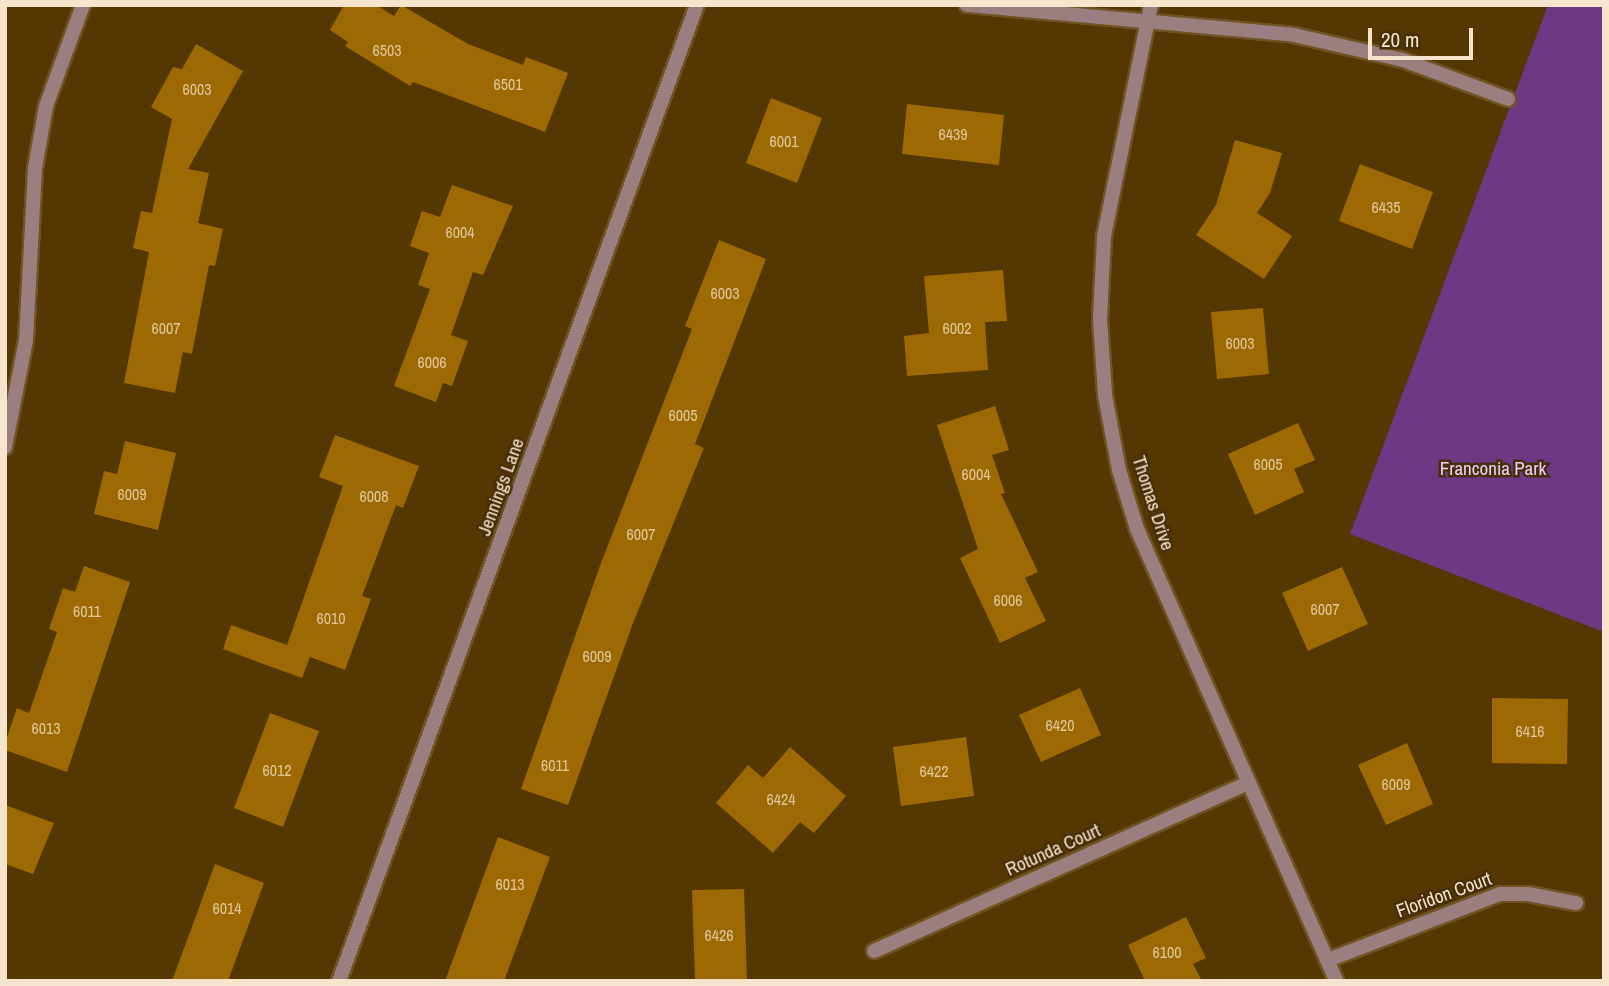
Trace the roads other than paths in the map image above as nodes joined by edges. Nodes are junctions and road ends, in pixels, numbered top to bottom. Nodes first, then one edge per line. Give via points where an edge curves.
1 (83, 5) edge
2 (697, 5) edge
3 (967, 5) edge
4 (1151, 5) edge
5 (1148, 22) junction
6 (1508, 99) dead end
7 (5, 447) edge
8 (1248, 783) junction
9 (1576, 903) dead end
10 (874, 951) dead end
11 (1328, 960) junction
12 (339, 981) edge
13 (1336, 981) edge

1 - 7 street via 46,106 35,167 26,340
2 - 12 street, Jennings Lane
3 - 5 street
4 - 5 street, Thomas Drive
5 - 6 street via 1341,44 1403,60
5 - 8 street, Thomas Drive via 1104,237 1100,319 1105,395 1119,470 1137,529
8 - 10 street, Rotunda Court
8 - 11 street, Thomas Drive
9 - 11 street, Floridon Court via 1539,895 1500,894
11 - 13 street, Thomas Drive

